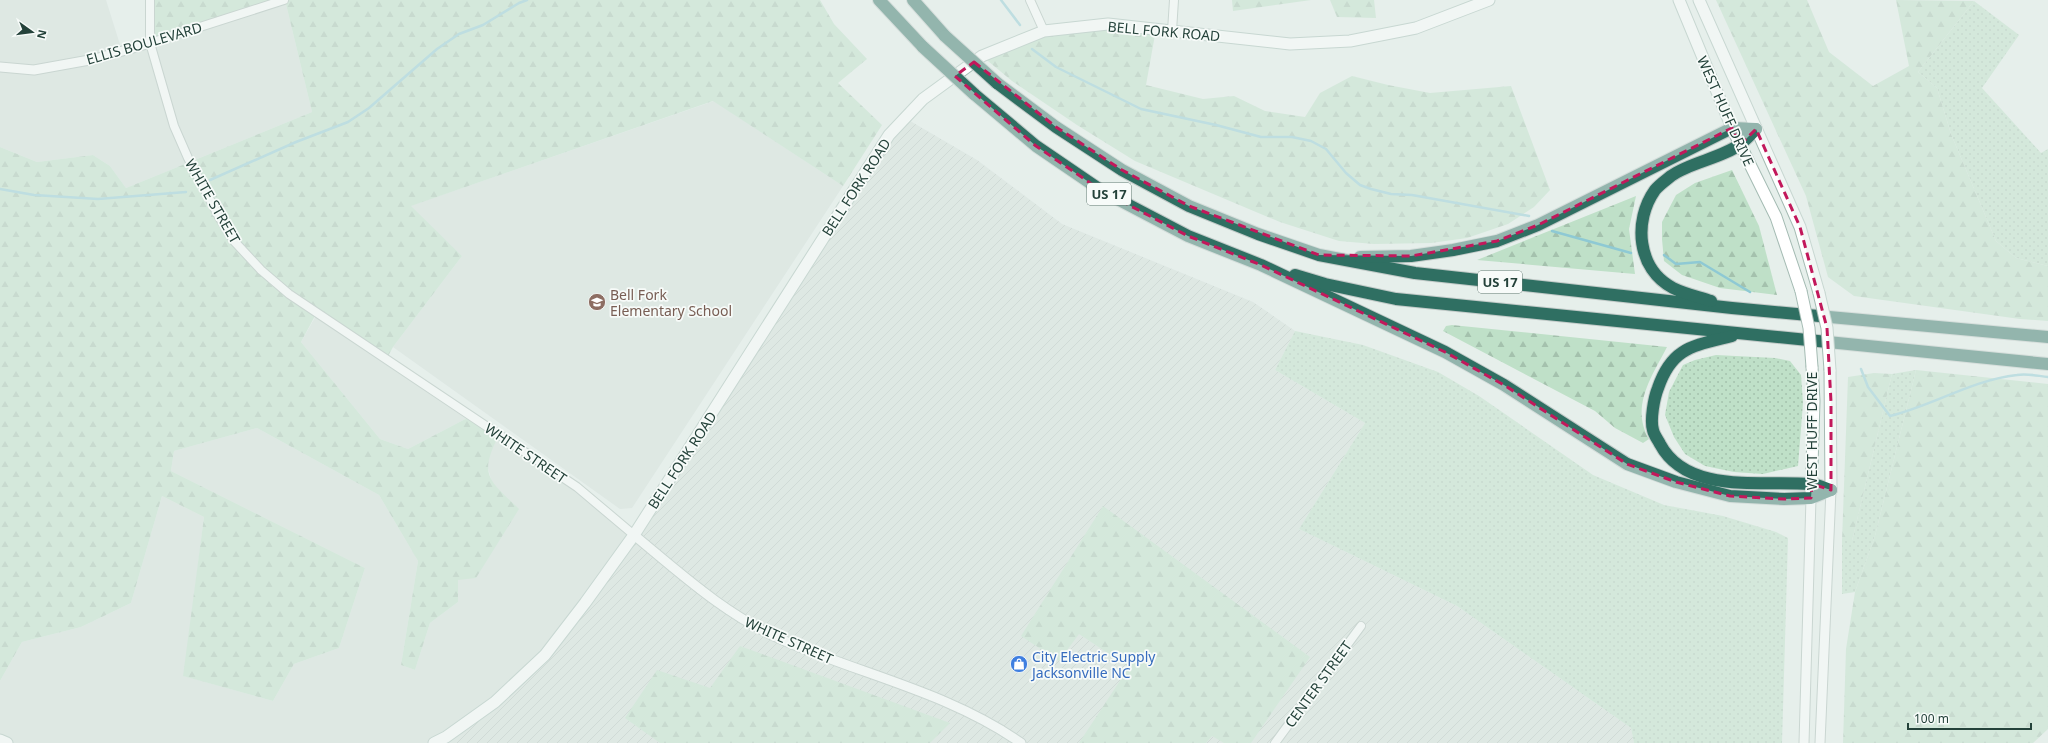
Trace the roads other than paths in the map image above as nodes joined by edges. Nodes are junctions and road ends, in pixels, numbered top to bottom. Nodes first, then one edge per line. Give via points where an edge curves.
1 (150, 0) edge
2 (284, 0) edge
3 (879, 0) edge
4 (913, 0) edge
5 (1030, 0) edge
6 (1174, 0) edge
7 (1489, 0) edge
8 (1679, 0) edge
9 (1699, 0) edge
10 (1172, 30) junction
11 (1044, 31) junction
12 (150, 43) junction
13 (0, 67) edge
14 (1732, 128) junction
15 (1756, 129) junction
16 (1740, 145) junction
17 (1319, 255) junction
18 (1261, 265) junction
19 (1732, 308) junction
20 (1742, 334) junction
21 (2048, 337) edge
22 (2048, 364) edge
23 (1812, 484) junction
24 (1830, 490) junction
25 (1811, 498) junction
26 (634, 535) junction
27 (1361, 626) dead end
28 (0, 740) edge
29 (7, 743) edge
30 (434, 743) edge
31 (1021, 743) edge
32 (1275, 743) edge
33 (1804, 743) edge
34 (1820, 743) edge

1 - 12 street, WHITE STREET
2 - 12 street, ELLIS BOULEVARD
3 - 18 highway, US 17, bridge via 923,47 1036,146 1102,191 1188,236
4 - 17 highway, US 17, bridge via 945,36 997,82 1056,127 1102,157 1188,206
5 - 11 street
6 - 10 street
7 - 10 main road, BELL FORK ROAD via 1416,28 1350,41 1290,44
8 - 14 main road, WEST HUFF DRIVE
9 - 15 main road, WEST HUFF DRIVE
10 - 11 main road, BELL FORK ROAD via 1108,24
11 - 26 main road, BELL FORK ROAD via 982,56 923,99 889,135
12 - 13 street, ELLIS BOULEVARD via 95,59 34,70
12 - 26 street, WHITE STREET via 174,126 188,158 234,241 261,270 316,314 577,487
14 - 15 highway
14 - 16 main road, WEST HUFF DRIVE
14 - 17 highway via 1538,225 1497,241 1411,256
15 - 16 highway
15 - 24 main road, WEST HUFF DRIVE, bridge via 1800,227 1827,328 1830,370
16 - 19 highway via 1673,175 1656,189 1642,220 1641,235 1643,250 1649,264 1673,288
16 - 23 main road, WEST HUFF DRIVE, bridge via 1776,217 1801,290 1809,328 1814,401
17 - 19 highway, US 17 via 1415,273
18 - 20 highway, US 17 via 1325,284 1396,299
18 - 25 highway via 1445,352 1504,385 1626,464 1676,482 1730,496
19 - 21 highway, US 17
20 - 22 highway, US 17
20 - 23 highway via 1680,352 1664,372 1654,400 1652,430 1665,453 1682,469 1706,477 1744,484
23 - 24 highway
23 - 25 main road, WEST HUFF DRIVE
24 - 25 highway
24 - 34 street, WEST HUFF DRIVE
25 - 33 street, WEST HUFF DRIVE
26 - 30 main road, BELL FORK ROAD via 545,655 495,702
26 - 31 street, WHITE STREET via 740,619 785,641 956,706 998,727
27 - 32 street, CENTER STREET
28 - 29 main road

